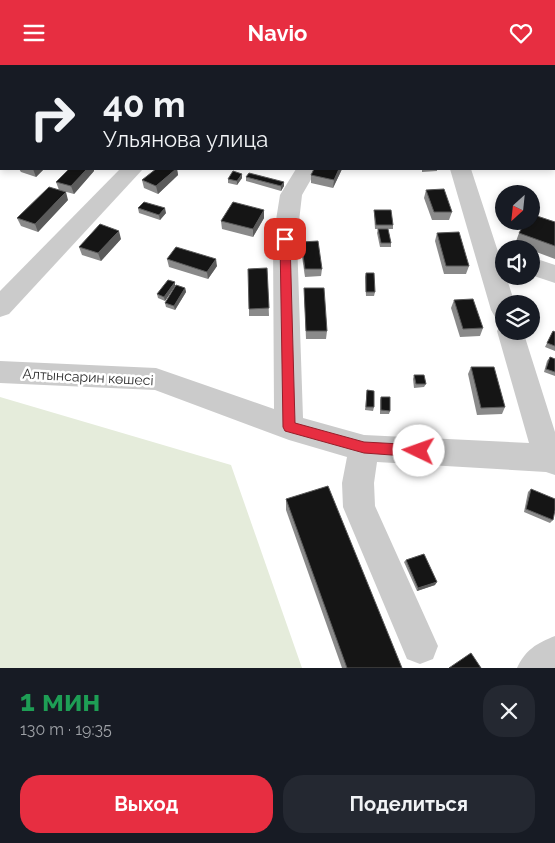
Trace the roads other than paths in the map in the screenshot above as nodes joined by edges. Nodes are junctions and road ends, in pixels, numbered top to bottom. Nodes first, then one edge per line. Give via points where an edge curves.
1 (131, 170) edge
2 (305, 170) edge
3 (460, 170) edge
4 (495, 256) edge
5 (540, 269) edge
6 (555, 274) edge
7 (0, 307) edge
8 (513, 340) edge
9 (0, 372) edge
10 (289, 427) junction
11 (364, 448) junction
12 (552, 460) edge
13 (420, 646) dead end
14 (555, 654) edge
15 (536, 668) edge

1 - 7 street
2 - 10 street via 291,195 285,239
3 - 4 street
5 - 6 street
8 - 12 street
9 - 10 street, Алтынсарин көшесі via 156,379
10 - 11 street, Алтынсарин көшесі
11 - 12 street, Алтынсарин көшесі
11 - 13 street via 358,483 359,507
14 - 15 street

